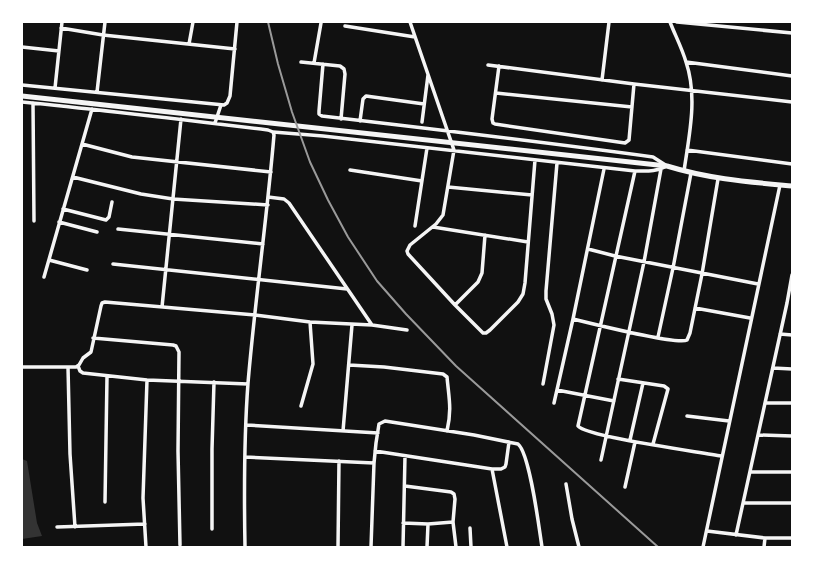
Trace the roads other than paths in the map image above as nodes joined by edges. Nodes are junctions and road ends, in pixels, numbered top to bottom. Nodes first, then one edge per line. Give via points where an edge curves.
1 (62, 22) edge
2 (105, 22) edge
3 (193, 22) edge
4 (237, 22) edge
5 (410, 22) edge
6 (609, 22) edge
7 (670, 22) edge
8 (677, 22) edge
9 (321, 23) edge
10 (345, 26) dead end
11 (61, 28) junction
12 (792, 33) edge
13 (103, 35) junction
14 (415, 37) junction
15 (189, 44) junction
16 (22, 47) edge
17 (235, 49) junction
18 (59, 50) junction
19 (301, 62) dead end
20 (686, 62) junction
21 (314, 63) junction
22 (323, 64) junction
23 (488, 65) dead end
24 (499, 66) junction
25 (428, 74) junction
26 (792, 76) edge
27 (602, 80) junction
28 (634, 84) junction
29 (22, 85) edge
30 (55, 88) junction
31 (692, 90) junction
32 (97, 92) junction
33 (496, 93) junction
34 (22, 96) edge
35 (22, 102) edge
36 (792, 102) edge
37 (33, 103) junction
38 (424, 104) junction
39 (221, 105) junction
40 (632, 107) junction
41 (92, 109) junction
42 (181, 119) junction
43 (341, 119) junction
44 (360, 121) junction
45 (422, 122) dead end
46 (215, 124) junction
47 (273, 132) junction
48 (448, 132) junction
49 (82, 144) junction
50 (427, 148) junction
51 (454, 150) junction
52 (687, 150) junction
53 (535, 160) junction
54 (176, 161) junction
55 (557, 163) junction
56 (792, 164) edge
57 (667, 166) junction
58 (604, 168) junction
59 (661, 169) junction
60 (350, 170) dead end
61 (635, 171) junction
62 (684, 171) junction
63 (271, 172) junction
64 (691, 173) junction
65 (73, 177) junction
66 (718, 179) junction
67 (422, 181) junction
68 (780, 185) junction
69 (792, 186) edge
70 (448, 187) junction
71 (532, 195) junction
72 (268, 197) junction
73 (173, 198) junction
74 (112, 202) dead end
75 (268, 205) junction
76 (63, 209) junction
77 (34, 221) dead end
78 (59, 222) junction
79 (415, 226) dead end
80 (432, 227) junction
81 (118, 229) dead end
82 (97, 232) dead end
83 (170, 234) junction
84 (485, 235) junction
85 (528, 242) junction
86 (263, 244) junction
87 (588, 249) junction
88 (615, 256) junction
89 (49, 260) junction
90 (644, 262) junction
91 (112, 264) dead end
92 (673, 268) junction
93 (87, 270) dead end
94 (166, 270) junction
95 (702, 274) junction
96 (792, 275) edge
97 (44, 277) dead end
98 (258, 280) junction
99 (758, 284) junction
100 (347, 289) junction
101 (787, 303) junction
102 (792, 303) edge
103 (455, 305) junction
104 (162, 307) junction
105 (695, 308) junction
106 (255, 315) junction
107 (750, 318) junction
108 (573, 319) junction
109 (310, 322) junction
110 (352, 325) junction
111 (372, 325) junction
112 (600, 325) junction
113 (407, 330) dead end
114 (629, 331) junction
115 (780, 334) junction
116 (792, 335) edge
117 (658, 337) junction
118 (94, 338) junction
119 (349, 365) junction
120 (78, 366) junction
121 (22, 367) edge
122 (68, 367) junction
123 (773, 368) junction
124 (792, 369) edge
125 (107, 377) junction
126 (618, 379) junction
127 (147, 380) junction
128 (180, 381) junction
129 (214, 382) junction
130 (643, 383) junction
131 (248, 384) junction
132 (543, 384) dead end
133 (557, 390) junction
134 (585, 395) junction
135 (614, 401) junction
136 (554, 403) dead end
137 (765, 403) junction
138 (792, 403) edge
139 (301, 406) dead end
140 (688, 416) dead end
141 (729, 421) junction
142 (246, 425) junction
143 (343, 431) junction
144 (447, 431) junction
145 (378, 432) junction
146 (759, 435) junction
147 (606, 436) junction
148 (792, 436) edge
149 (632, 441) junction
150 (509, 442) junction
151 (653, 444) junction
152 (375, 451) junction
153 (404, 456) junction
154 (721, 456) junction
155 (245, 457) junction
156 (601, 460) dead end
157 (339, 461) junction
158 (374, 463) junction
159 (492, 469) junction
160 (750, 472) junction
161 (792, 472) edge
162 (566, 484) dead end
163 (405, 486) junction
164 (626, 487) dead end
165 (105, 502) dead end
166 (743, 503) junction
167 (792, 504) edge
168 (454, 522) junction
169 (403, 523) junction
170 (145, 524) junction
171 (428, 524) junction
172 (75, 526) junction
173 (56, 527) dead end
174 (470, 528) dead end
175 (212, 529) dead end
176 (706, 531) junction
177 (736, 535) junction
178 (765, 538) junction
179 (792, 538) edge
180 (180, 545) dead end
181 (146, 547) edge
182 (245, 547) edge
183 (338, 547) edge
184 (371, 547) edge
185 (403, 547) edge
186 (427, 547) edge
187 (456, 547) edge
188 (471, 547) edge
189 (507, 547) edge
190 (542, 547) edge
191 (579, 547) edge
192 (703, 547) edge
193 (764, 547) edge

1 - 11 street
2 - 13 street
3 - 15 street
4 - 17 street
5 - 14 street
6 - 27 street
7 - 20 street
8 - 12 street
9 - 21 street
10 - 14 street
11 - 13 street
11 - 18 street
13 - 15 street
13 - 32 street
14 - 25 street
15 - 17 street
16 - 18 street
17 - 39 street via 230,96 227,103
18 - 30 street
19 - 21 street
20 - 26 street
20 - 31 street
21 - 22 street
22 - 43 street via 340,66 345,71
22 - 43 street via 319,114
23 - 24 street
24 - 27 street
24 - 33 street
25 - 38 street
25 - 48 street
27 - 28 street
28 - 31 street
28 - 40 street
29 - 30 street
30 - 32 street
31 - 36 street
31 - 52 street
32 - 39 street
33 - 40 street
33 - 40 street via 492,119 494,124 625,143 629,140
34 - 57 main road
35 - 37 street
37 - 41 street
37 - 77 street
38 - 44 street via 366,96 363,99
38 - 45 street
39 - 46 street
41 - 42 street
41 - 49 street
42 - 46 street
42 - 54 street
43 - 44 street
44 - 48 street
46 - 47 street
47 - 50 street
47 - 63 street
48 - 51 street
48 - 57 street via 653,157
49 - 54 street via 132,157
49 - 65 street
50 - 51 street
50 - 67 street
51 - 53 street
51 - 70 street
52 - 56 street
52 - 62 street
53 - 55 street
53 - 71 street
54 - 63 street
54 - 73 street
55 - 58 street
55 - 132 street via 546,291 554,326
57 - 59 street
57 - 62 main road
58 - 61 street
58 - 87 street
59 - 61 street
59 - 90 street
60 - 67 street
61 - 88 street
62 - 64 main road
63 - 72 street
64 - 66 main road
64 - 92 street
65 - 73 street via 141,194
65 - 76 street
66 - 68 main road
66 - 95 street
67 - 79 street
68 - 69 main road
68 - 99 street
70 - 71 street
70 - 80 street via 443,215
71 - 85 street
72 - 75 street
72 - 100 street via 284,199 289,203
73 - 75 street
73 - 83 street
74 - 76 street via 106,220
75 - 86 street
76 - 78 street
78 - 82 street
78 - 89 street
80 - 84 street
80 - 103 street via 410,245 407,251
81 - 83 street
83 - 86 street
83 - 94 street
84 - 85 street
84 - 103 street via 482,273 478,282
85 - 103 street via 523,294 490,330 483,332
86 - 98 street
87 - 88 street
87 - 108 street
88 - 90 street
88 - 112 street
89 - 93 street
89 - 97 street
90 - 92 street
90 - 114 street
91 - 94 street
92 - 95 street
92 - 117 street
94 - 98 street
94 - 104 street
95 - 99 street
95 - 105 street
96 - 101 street
98 - 100 street
98 - 106 street
99 - 107 street
100 - 111 street
101 - 102 street
101 - 115 street
104 - 106 street
104 - 118 street via 103,302
105 - 107 street
105 - 117 street via 687,340 683,342
106 - 109 street
106 - 131 street
107 - 141 street
108 - 112 street
108 - 133 street
109 - 110 street
109 - 139 street via 312,364
110 - 111 street
110 - 119 street
111 - 113 street
112 - 114 street
112 - 134 street
114 - 117 street
114 - 126 street
115 - 116 street
115 - 123 street
118 - 120 street via 91,352
118 - 128 street via 176,346 179,352
119 - 143 street
119 - 144 street via 443,374 447,377 451,407
120 - 122 street
120 - 125 street via 82,374
121 - 122 street
122 - 172 street
123 - 124 street
123 - 137 street
125 - 127 street
125 - 165 street
126 - 130 street
126 - 135 street
127 - 128 street
127 - 170 street
128 - 129 street
128 - 180 street
129 - 131 street
129 - 175 street
130 - 149 street
130 - 151 street via 668,389
131 - 142 street
133 - 134 street
133 - 136 street
134 - 135 street
134 - 147 street via 579,428
135 - 147 street
137 - 138 street
137 - 146 street
140 - 141 street
141 - 154 street
142 - 143 street
142 - 155 street
143 - 145 street
144 - 145 street via 385,421 379,424
144 - 150 street
145 - 152 street
146 - 148 street
146 - 160 street
147 - 149 street
147 - 156 street
149 - 151 street
149 - 164 street
150 - 159 street via 505,467
150 - 190 street via 520,446 524,453
151 - 154 street
152 - 153 street
152 - 158 street
153 - 159 street
153 - 163 street
154 - 176 street
155 - 157 street
155 - 182 street
157 - 158 street
157 - 183 street
158 - 184 street
159 - 189 street
160 - 161 street
160 - 166 street
162 - 191 street
163 - 168 street via 454,494
163 - 169 street
166 - 167 street
166 - 177 street
168 - 171 street
168 - 187 street
169 - 171 street
169 - 185 street
170 - 172 street
170 - 181 street
171 - 186 street
172 - 173 street
174 - 188 street
176 - 177 street
176 - 192 street
177 - 178 street
178 - 179 street
178 - 193 street

